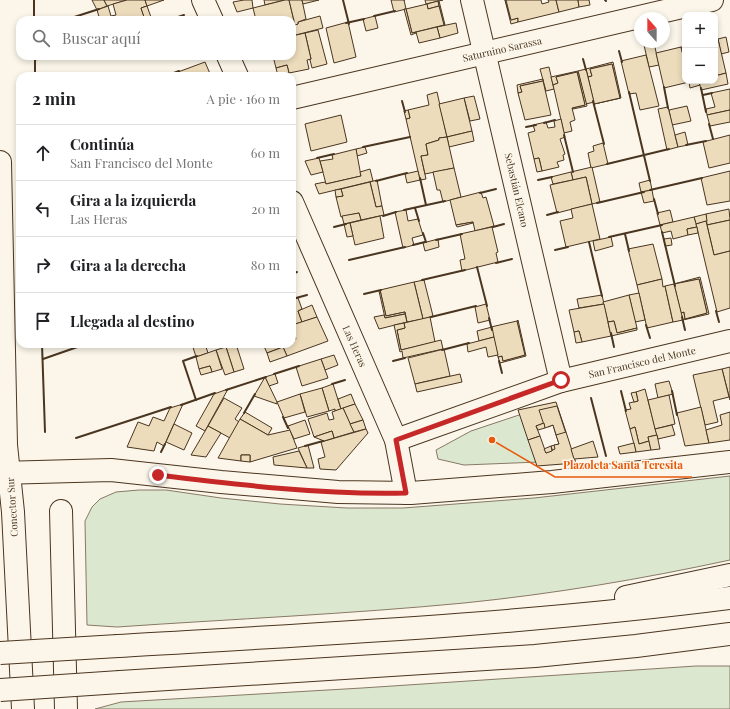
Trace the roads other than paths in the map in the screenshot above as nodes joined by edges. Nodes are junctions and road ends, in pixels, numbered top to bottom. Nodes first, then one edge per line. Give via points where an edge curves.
1 (203, 0) edge
2 (472, 0) edge
3 (712, 0) edge
4 (210, 16) edge
5 (484, 53) junction
6 (230, 60) edge
7 (235, 72) edge
8 (296, 97) edge
9 (0, 162) edge
10 (296, 211) edge
11 (730, 341) edge
12 (561, 380) junction
13 (396, 440) junction
14 (730, 462) edge
15 (5, 473) edge
16 (406, 493) junction
17 (62, 511) dead end
18 (730, 575) edge
19 (730, 598) edge
20 (515, 620) junction
21 (730, 634) edge
22 (636, 646) junction
23 (730, 650) edge
24 (0, 653) edge
25 (0, 690) edge
26 (23, 709) edge
27 (66, 709) edge

1 - 4 main road
2 - 5 main road, Sebastián Elcano
3 - 5 main road, Saturnino Sarassa
5 - 8 main road, Saturnino Sarassa
5 - 12 main road, Sebastián Elcano
6 - 7 main road
9 - 15 main road, Conector Sur
10 - 13 main road, Las Heras
11 - 12 main road, San Francisco del Monte
12 - 13 main road, San Francisco del Monte
13 - 16 main road, Las Heras
14 - 16 main road via 552,482
15 - 16 main road via 111,470 338,492
15 - 26 main road, Conector Sur via 13,512
17 - 27 main road
18 - 20 main road
19 - 20 main road
20 - 24 main road, bridge
21 - 22 main road
22 - 23 main road
22 - 25 main road, bridge via 472,661

